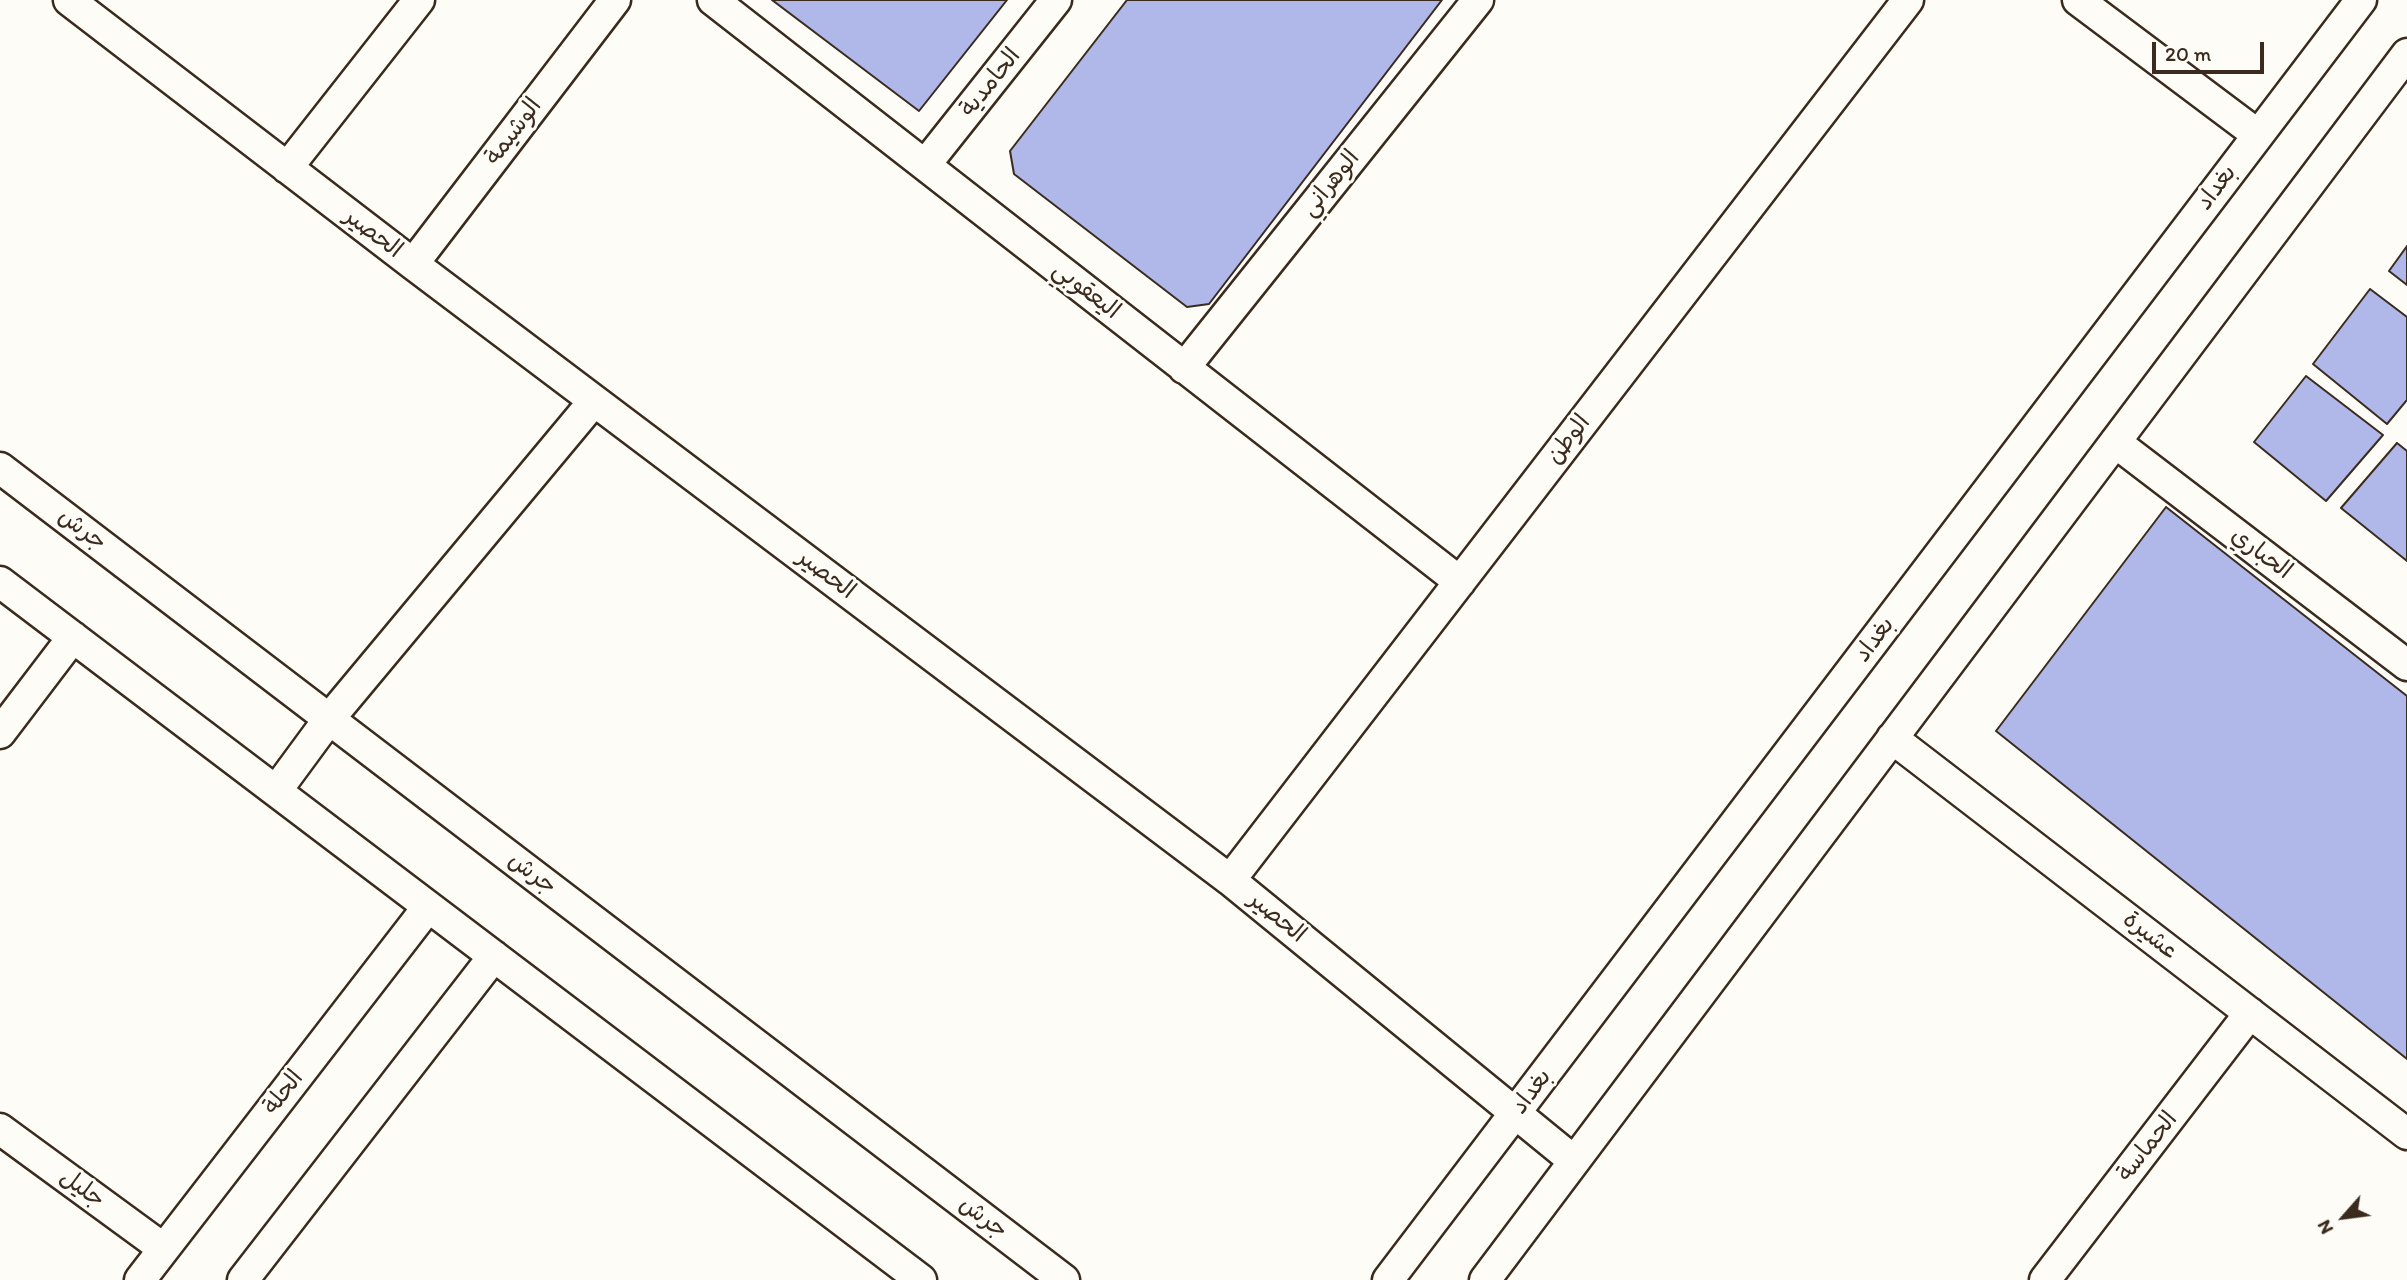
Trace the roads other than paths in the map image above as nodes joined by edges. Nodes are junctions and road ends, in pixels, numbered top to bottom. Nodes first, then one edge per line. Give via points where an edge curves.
1 (69, 0) edge
2 (419, 0) edge
3 (615, 0) edge
4 (713, 0) edge
5 (1056, 0) edge
6 (1478, 0) edge
7 (1908, 0) edge
8 (2078, 0) edge
9 (2361, 0) edge
10 (2407, 54) edge
11 (2258, 135) junction
12 (925, 165) junction
13 (287, 168) junction
14 (413, 264) junction
15 (1184, 368) junction
16 (594, 401) junction
17 (2115, 442) junction
18 (0, 468) edge
19 (0, 582) edge
20 (1460, 582) junction
21 (73, 637) junction
22 (2407, 665) edge
23 (329, 719) junction
24 (0, 733) edge
25 (1892, 738) junction
26 (276, 791) junction
27 (1230, 880) junction
28 (428, 906) junction
29 (494, 956) junction
30 (2250, 1013) junction
31 (1515, 1114) junction
32 (0, 1129) edge
33 (2407, 1134) edge
34 (1574, 1161) junction
35 (163, 1249) junction
36 (139, 1280) edge
37 (243, 1280) edge
38 (921, 1280) edge
39 (1064, 1280) edge
40 (1388, 1280) edge
41 (1485, 1280) edge
42 (2045, 1280) edge

1 - 13 street, الحصير
2 - 13 street
3 - 14 street, الوشيمة
4 - 12 street, اليعقوبي
5 - 12 street, الحامدية
6 - 15 street, الوهراني
7 - 20 street, الوطن
8 - 11 street
9 - 11 street, بغداد
10 - 17 street
11 - 31 street, بغداد
12 - 15 street, اليعقوبي
13 - 14 street, الحصير
14 - 16 street, الحصير
15 - 20 street, اليعقوبي
16 - 23 street
16 - 27 street, الحصير
17 - 22 street, الحباري
17 - 25 street
18 - 23 street, جرش
19 - 21 street
20 - 27 street, الوطن
21 - 24 street
21 - 26 street
23 - 26 street
23 - 39 street, جرش
25 - 30 street, عشيرة
25 - 34 street
26 - 28 street
27 - 31 street, الحصير
28 - 29 street
28 - 35 street, الحلة
29 - 37 street
29 - 38 street
30 - 33 street, عشيرة
30 - 42 street, الحماسة
31 - 34 street, الحصير
31 - 40 street, بغداد
32 - 35 street, جليل
34 - 41 street
35 - 36 street, الحلة

